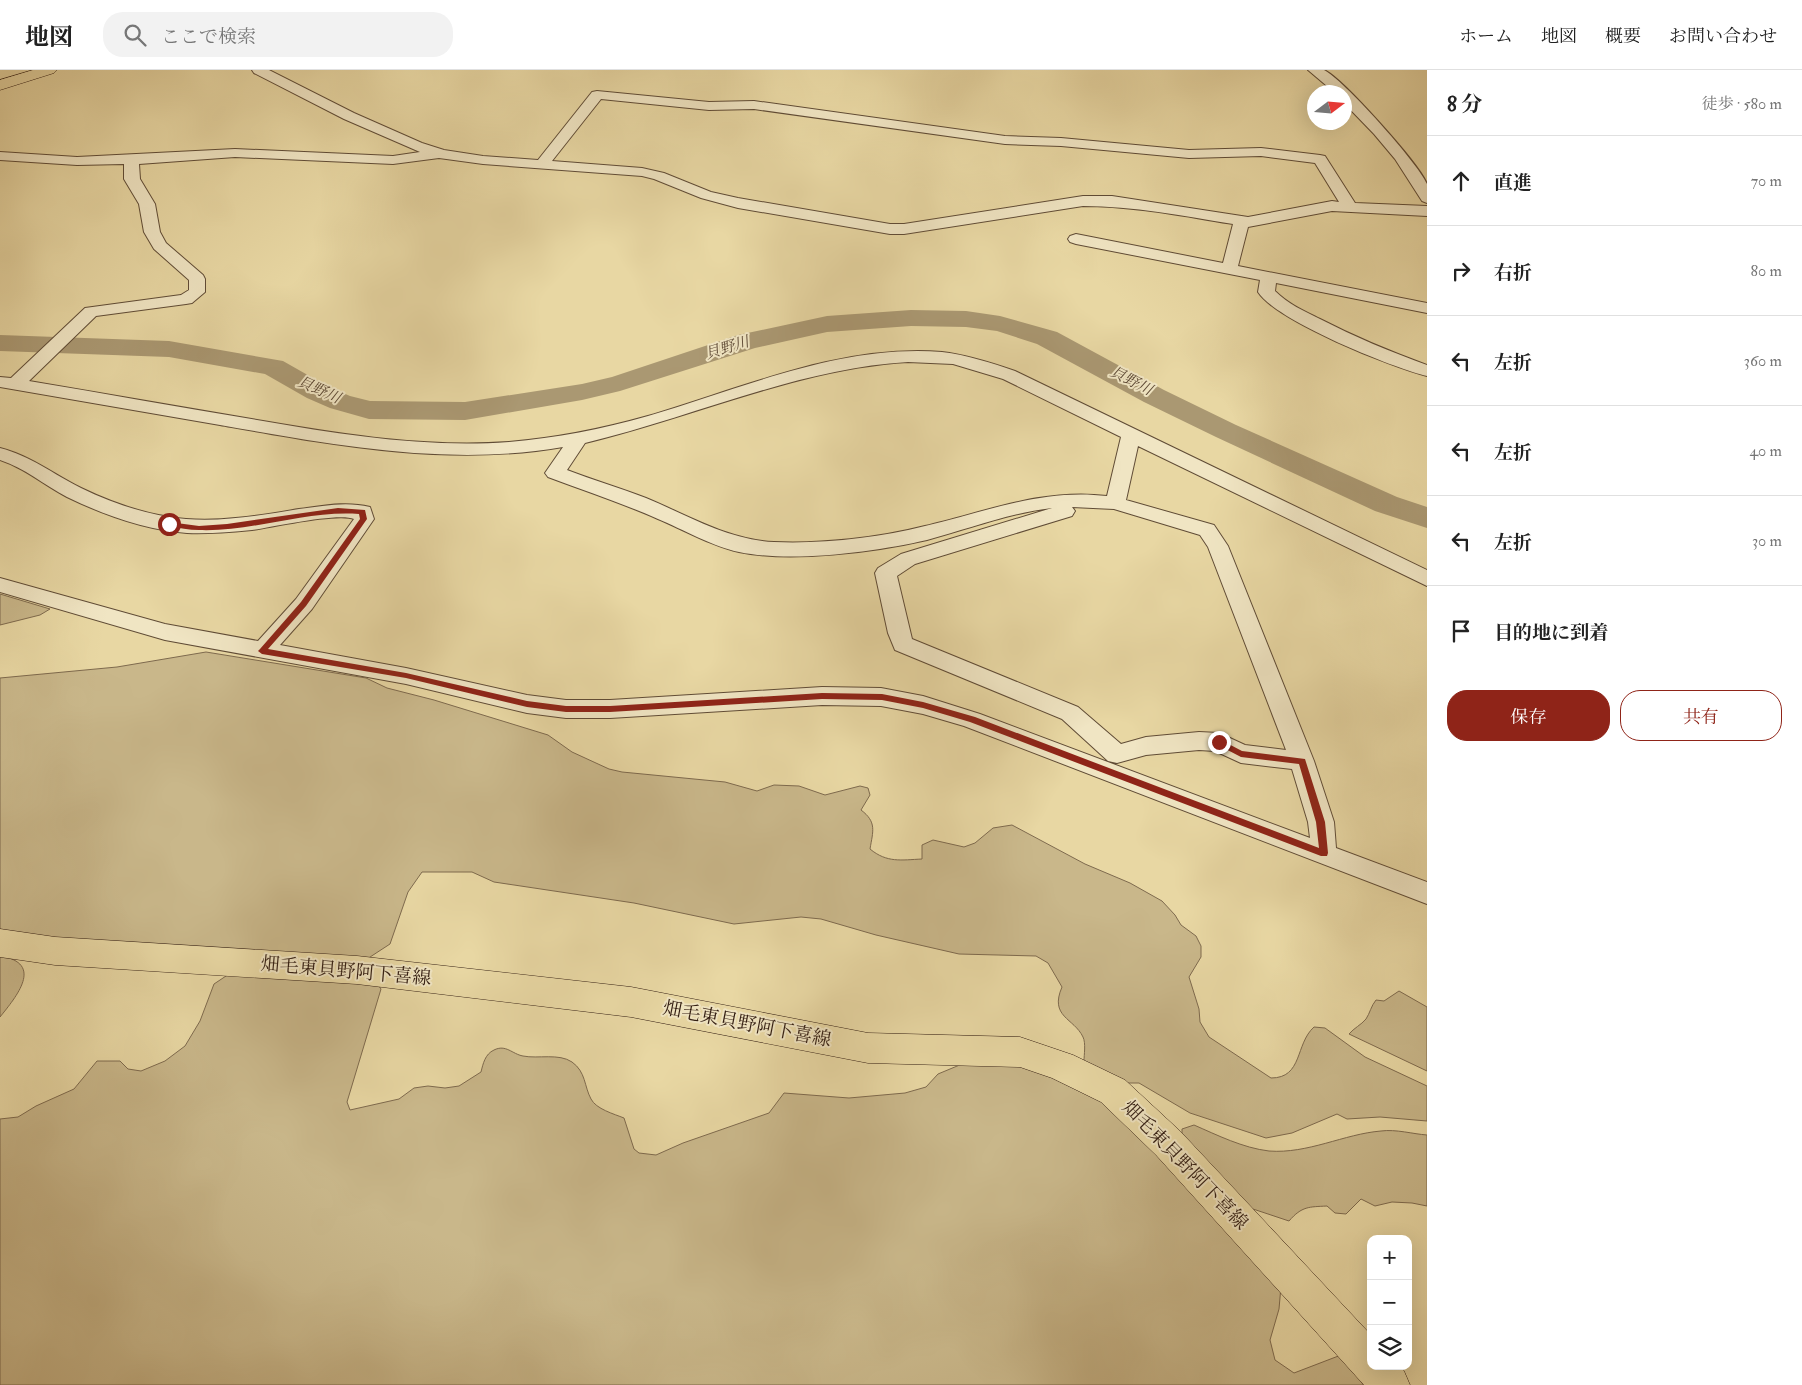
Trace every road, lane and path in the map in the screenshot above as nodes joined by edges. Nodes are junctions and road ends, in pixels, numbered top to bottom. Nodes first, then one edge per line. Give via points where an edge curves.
1 (49, 70) edge
2 (259, 70) edge
3 (1315, 70) edge
4 (0, 85) edge
5 (1332, 85) edge
6 (1352, 103) edge
7 (440, 154) junction
8 (0, 156) edge
9 (130, 160) junction
10 (542, 164) junction
11 (1427, 198) edge
12 (1350, 207) junction
13 (1427, 211) edge
14 (1241, 222) junction
15 (1076, 239) dead end
16 (1230, 270) junction
17 (1269, 277) junction
18 (1427, 308) edge
19 (1427, 371) edge
20 (11, 383) edge
21 (1131, 434) junction
22 (578, 440) junction
23 (0, 454) edge
24 (1108, 501) junction
25 (1427, 579) edge
26 (0, 585) edge
27 (262, 651) junction
28 (1302, 761) junction
29 (1324, 853) junction
30 (1427, 893) edge
31 (0, 943) edge
32 (1367, 1360) edge
33 (1376, 1370) edge
34 (1390, 1385) edge

1 - 4 main road
2 - 7 street via 349,116
3 - 5 street
6 - 11 street via 1386,138
7 - 9 street via 393,160 235,153
7 - 10 street
8 - 9 street via 77,161
9 - 20 street via 132,178 147,204 152,232 160,246 196,278 197,292 186,299 91,312
10 - 12 street via 597,95 710,106 754,105 1005,140 1189,154 1292,154 1320,159
10 - 14 street via 642,172 706,195 890,229 1083,201 1158,206
12 - 13 street
12 - 14 street via 1332,206
14 - 16 street
15 - 16 street
16 - 17 street
17 - 18 street
17 - 19 street via 1266,292 1275,303 1373,352
20 - 22 street via 384,445 501,449
21 - 22 street via 1009,375 974,363 947,358 887,357 842,364 768,383 637,425
21 - 24 street
21 - 25 street
22 - 24 street via 555,472 750,547 795,549 855,544 924,533 1012,507 1062,499
23 - 27 street via 18,460 74,492 125,513 169,524 199,528 338,510 363,512 364,519 304,604
24 - 28 street via 1207,530 1218,546
24 - 28 street via 908,559 893,567 886,573 903,644 1070,713 1117,754 1146,746 1219,742 1241,754
26 - 27 street via 165,632
27 - 29 street via 566,709 822,696 882,697 923,705 988,726
28 - 29 street via 1321,822
29 - 30 street
31 - 32 main road, 畑毛東貝野阿下喜線 via 55,951 357,970 631,1002 868,1048 1020,1052 1061,1066 1113,1091 1168,1143
33 - 34 main road, 畑毛東貝野阿下喜線

